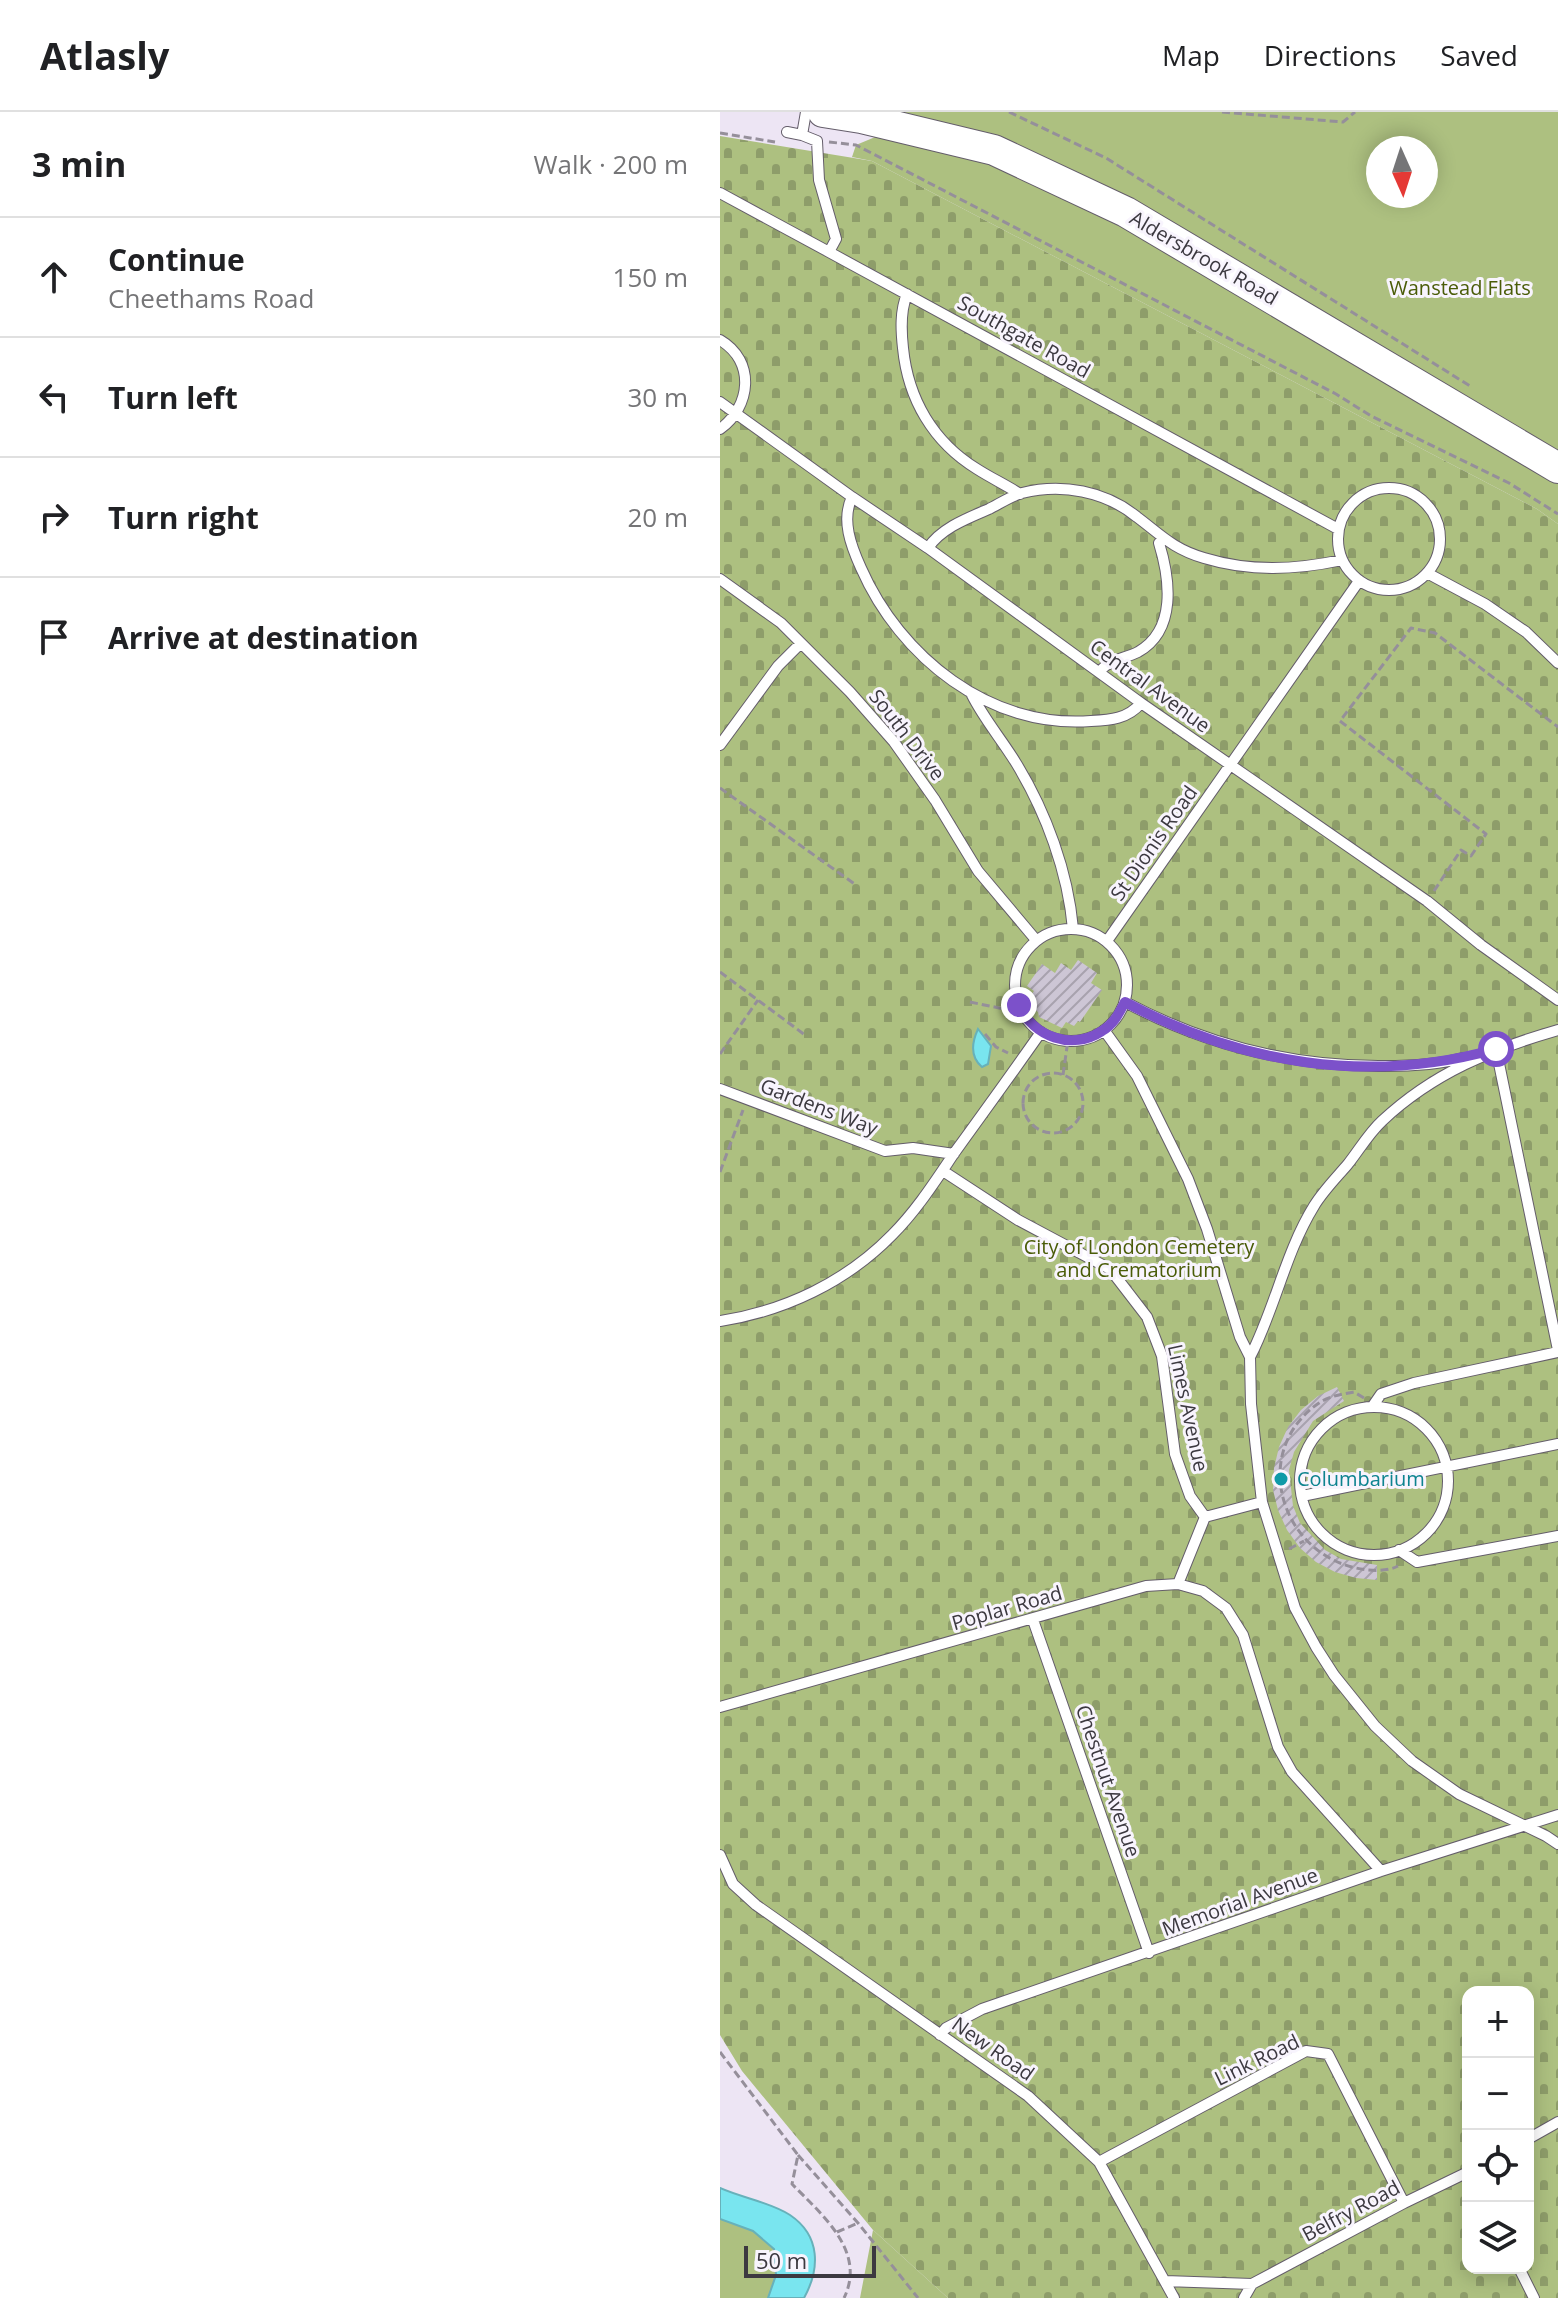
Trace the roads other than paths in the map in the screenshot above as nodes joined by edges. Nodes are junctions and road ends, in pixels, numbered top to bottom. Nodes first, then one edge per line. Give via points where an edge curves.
1 (806, 112) edge
2 (820, 126) edge
3 (802, 135) junction
4 (786, 138) road end
5 (720, 193) edge
6 (829, 252) junction
7 (907, 294) junction
8 (720, 340) edge
9 (720, 402) edge
10 (736, 414) junction
11 (720, 429) edge
12 (1558, 468) edge
13 (1020, 494) junction
14 (852, 497) junction
15 (1338, 529) junction
16 (1162, 540) junction
17 (928, 548) junction
18 (1342, 560) junction
19 (1427, 573) junction
20 (720, 579) edge
21 (1359, 581) junction
22 (801, 643) junction
23 (1558, 663) edge
24 (1100, 671) junction
25 (971, 694) junction
26 (1141, 703) junction
27 (720, 745) edge
28 (1230, 765) junction
29 (1073, 929) junction
30 (1036, 940) junction
31 (1107, 941) junction
32 (1558, 1000) edge
33 (1125, 1002) junction
34 (1104, 1030) junction
35 (1558, 1030) edge
36 (1041, 1032) junction
37 (1496, 1049) junction
38 (720, 1089) edge
39 (948, 1163) junction
40 (720, 1321) edge
41 (1558, 1351) edge
42 (1250, 1357) junction
43 (1372, 1407) junction
44 (1558, 1444) edge
45 (1447, 1466) junction
46 (1302, 1496) junction
47 (1262, 1502) junction
48 (1205, 1517) junction
49 (1558, 1536) edge
50 (1399, 1550) junction
51 (1178, 1584) junction
52 (1033, 1620) junction
53 (720, 1707) edge
54 (1558, 1815) edge
55 (1524, 1825) junction
56 (1558, 1844) edge
57 (720, 1855) edge
58 (1381, 1871) junction
59 (1149, 1953) junction
60 (940, 2035) junction
61 (1558, 2122) edge
62 (1534, 2136) edge
63 (1099, 2162) junction
64 (1462, 2175) edge
65 (1404, 2203) junction
66 (1522, 2274) edge
67 (1165, 2281) junction
68 (1252, 2284) junction
69 (1174, 2298) edge
70 (1244, 2298) edge
71 (1534, 2298) edge

1 - 3 lane
2 - 3 lane
2 - 6 lane via 819,180 836,239
2 - 12 main road, Aldersbrook Road via 861,118 994,150 1113,206
3 - 4 lane
5 - 6 lane, Southgate Road
6 - 7 lane, Southgate Road
7 - 13 lane via 901,326 905,372 928,424 976,469
7 - 15 lane, Southgate Road
8 - 10 lane via 739,358 745,374 746,391
9 - 10 lane, Central Avenue
10 - 11 lane
10 - 14 lane, Central Avenue
13 - 16 lane via 1082,490 1105,497
13 - 17 lane via 947,529
14 - 17 lane, Central Avenue
14 - 25 lane via 847,526 869,587 894,626 927,662
15 - 18 lane
15 - 19 lane via 1353,502 1366,493 1397,489 1412,494 1434,515 1439,530 1436,560
16 - 18 lane via 1201,558 1256,569 1287,570
16 - 24 lane via 1168,589 1164,623 1148,645
17 - 24 lane, Central Avenue
18 - 21 lane
19 - 21 lane via 1416,583 1387,591
19 - 23 lane via 1516,625
20 - 22 lane, South Drive
21 - 28 lane, St Dionis Road
22 - 27 lane
22 - 30 lane, South Drive via 894,742 978,871
24 - 26 lane, Central Avenue
25 - 26 lane via 1042,720 1074,722 1115,719
25 - 29 lane via 1042,811 1061,865
26 - 28 lane, Central Avenue
28 - 31 lane, St Dionis Road
28 - 32 lane, Central Avenue via 1427,901
29 - 30 lane
29 - 31 lane
30 - 36 lane via 1016,974 1015,988 1019,1005
31 - 33 lane via 1126,969
33 - 34 lane
33 - 37 lane via 1189,1032 1296,1062 1413,1066
34 - 36 lane via 1068,1040
34 - 42 lane via 1137,1076 1188,1179
35 - 37 lane
36 - 39 lane
37 - 41 lane
37 - 42 lane via 1420,1090 1380,1123 1342,1170 1314,1206
38 - 39 lane, Gardens Way via 885,1151 913,1148
39 - 40 lane via 893,1234 838,1279 793,1302
39 - 48 lane, Limes Avenue via 1018,1220 1110,1269 1147,1317 1162,1356 1175,1454 1190,1496
41 - 43 lane via 1414,1383 1381,1394
42 - 47 lane
43 - 45 lane via 1393,1409 1420,1423 1440,1446
43 - 46 lane via 1332,1420 1316,1435 1300,1475
44 - 45 lane
45 - 46 lane
45 - 50 lane via 1444,1508 1418,1541
46 - 50 lane via 1321,1533 1338,1545 1358,1553
47 - 48 lane
47 - 55 lane via 1295,1608 1334,1675 1367,1716 1412,1761 1459,1794
48 - 51 lane
49 - 50 lane via 1431,1561 1417,1562
51 - 52 lane, Poplar Road via 1146,1586
51 - 58 lane via 1203,1591 1226,1608 1243,1635 1278,1747 1292,1772
52 - 53 lane, Poplar Road
52 - 59 lane, Chestnut Avenue
54 - 55 lane, Memorial Avenue
55 - 56 lane
55 - 58 lane, Memorial Avenue
57 - 60 lane, New Road via 733,1884 756,1905
58 - 59 lane, Memorial Avenue
59 - 60 lane, Memorial Avenue via 982,2009
60 - 63 lane, New Road via 1028,2096
61 - 62 lane
63 - 65 lane, Link Road via 1306,2051 1328,2054
63 - 67 lane, New Road
64 - 65 lane, Belfry Road
65 - 68 lane, Belfry Road
66 - 71 lane
67 - 68 lane
67 - 69 lane, New Road
68 - 70 lane

